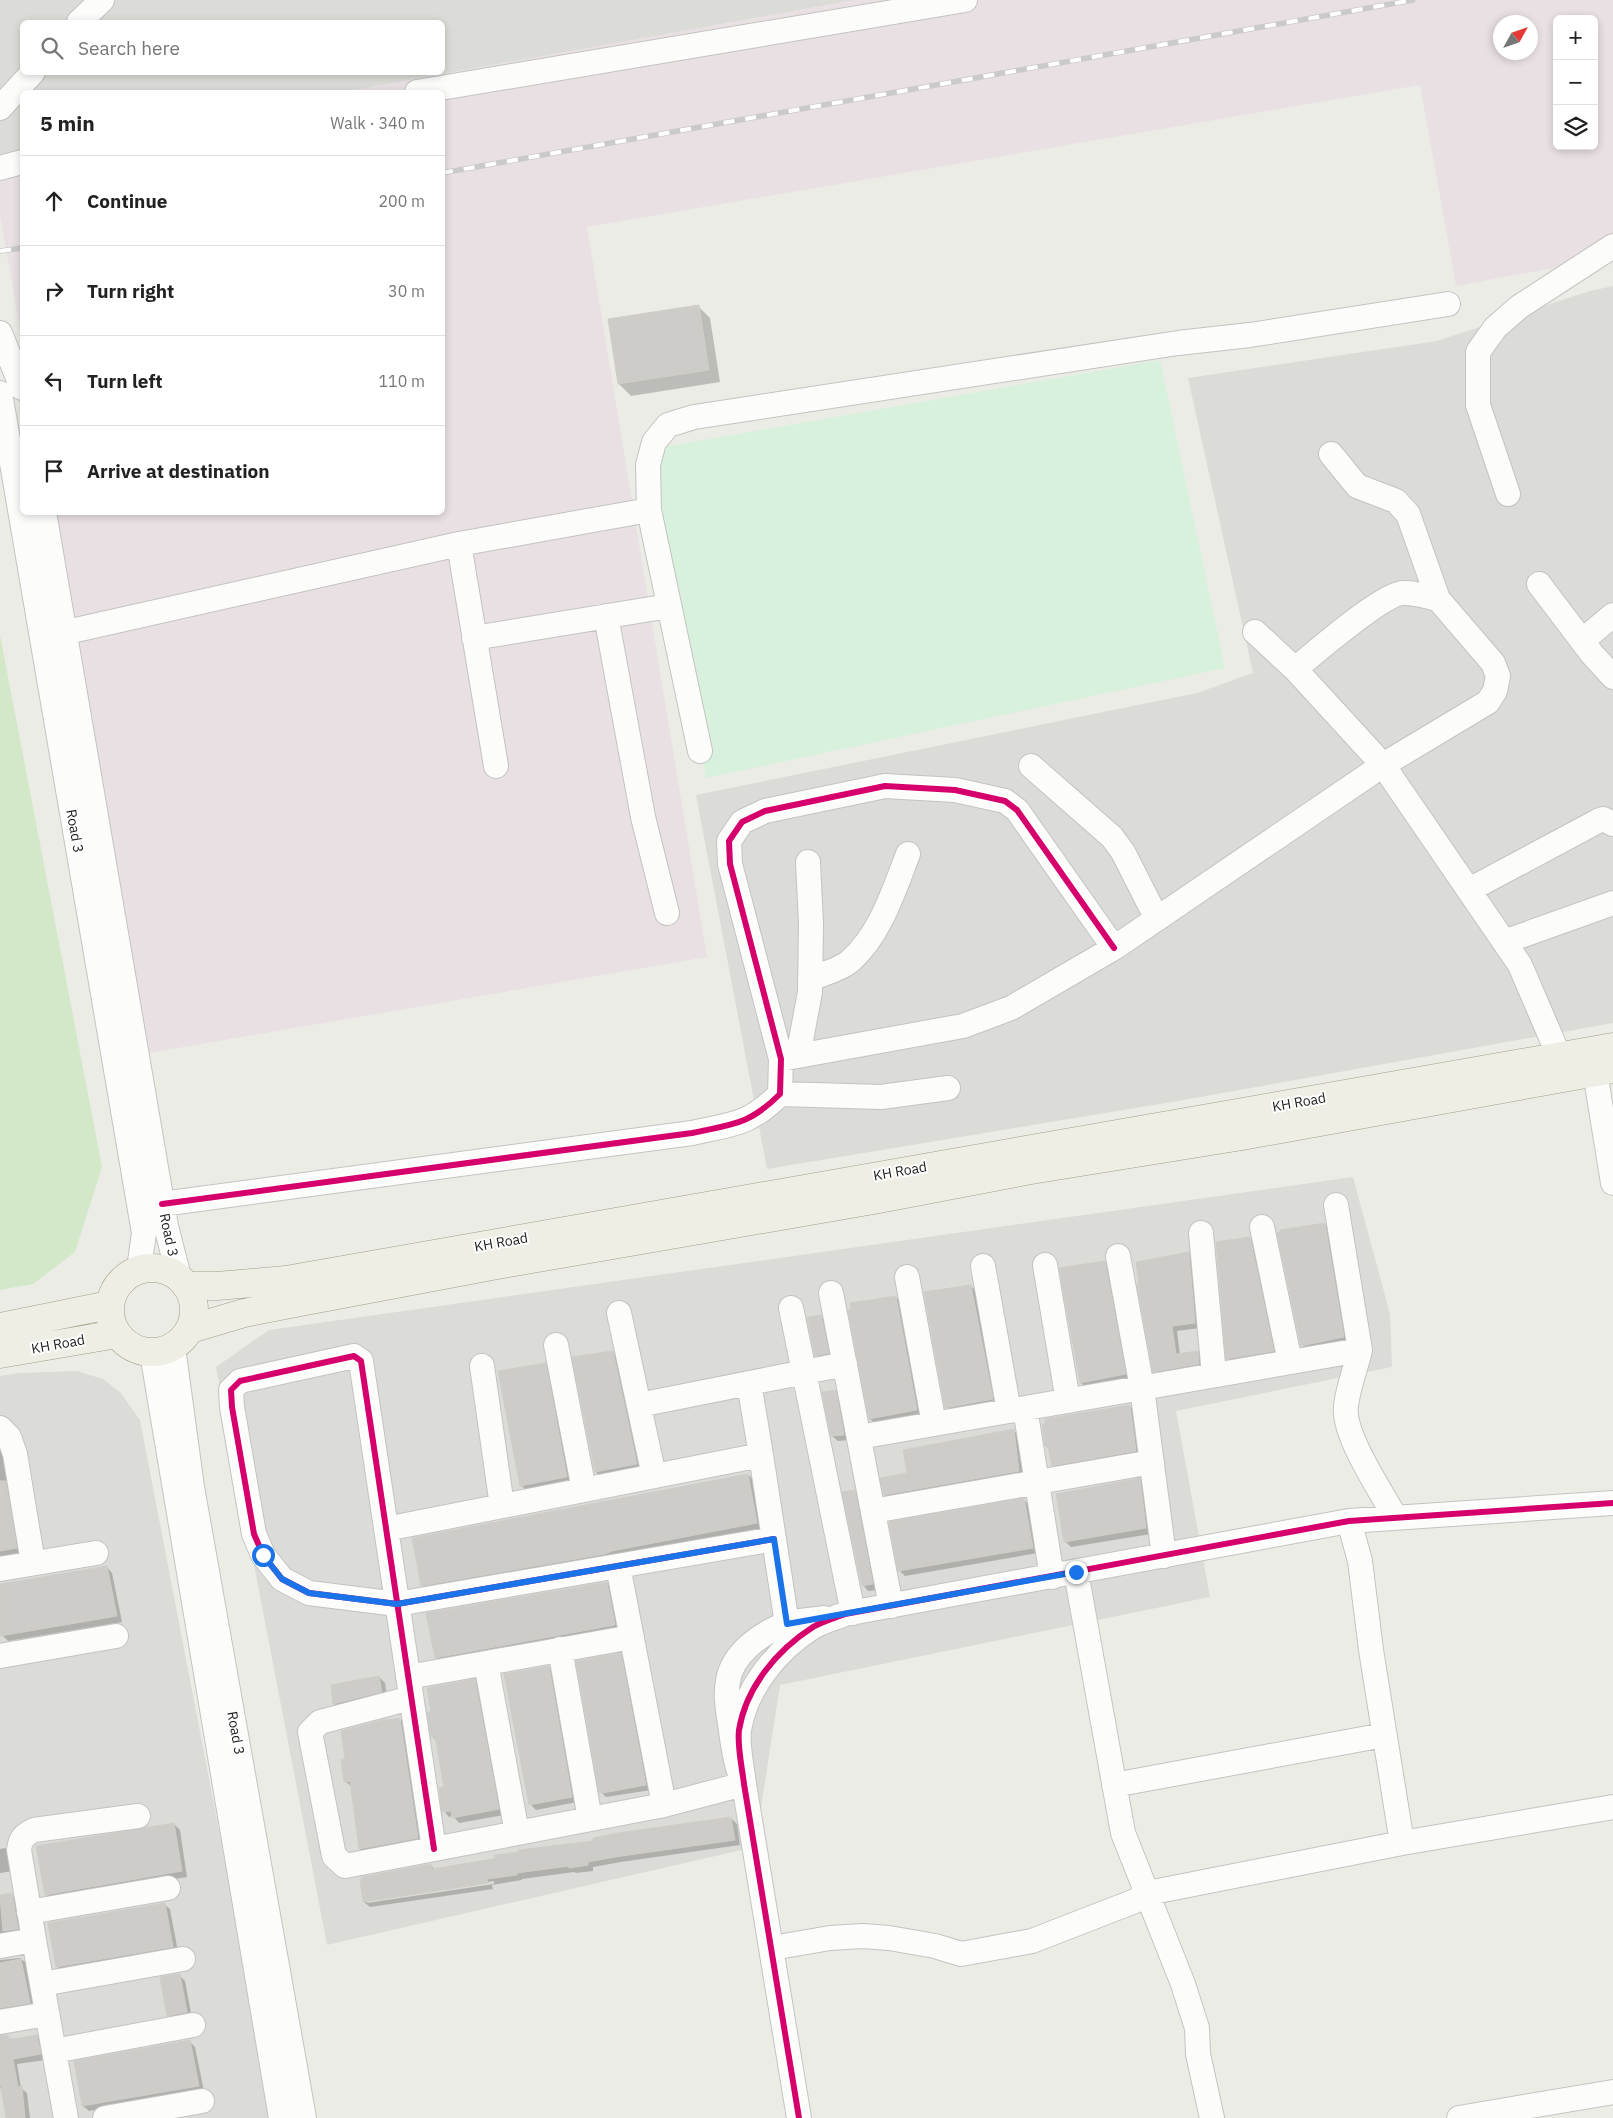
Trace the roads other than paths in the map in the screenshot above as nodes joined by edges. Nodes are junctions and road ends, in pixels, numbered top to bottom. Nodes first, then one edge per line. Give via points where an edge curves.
1 (102, 0) edge
2 (965, 0) edge
3 (931, 2) edge
4 (82, 20) edge
5 (30, 75) edge
6 (428, 90) edge
7 (0, 108) edge
8 (20, 163) edge
9 (0, 168) edge
10 (1611, 252) edge
11 (1448, 304) dead end
12 (0, 334) edge
13 (20, 383) edge
14 (0, 393) edge
15 (1331, 454) dead end
16 (20, 484) edge
17 (1508, 494) dead end
18 (649, 510) junction
19 (27, 515) edge
20 (44, 515) edge
21 (459, 544) junction
22 (1539, 584) dead end
23 (1438, 599) junction
24 (669, 606) junction
25 (1613, 615) edge
26 (606, 616) junction
27 (1255, 632) dead end
28 (53, 635) junction
29 (474, 638) junction
30 (1582, 641) junction
31 (1295, 669) junction
32 (1613, 677) edge
33 (700, 751) dead end
34 (1383, 765) junction
35 (496, 766) dead end
36 (1031, 766) dead end
37 (1613, 824) edge
38 (908, 854) dead end
39 (808, 862) dead end
40 (1469, 890) junction
41 (1613, 903) edge
42 (667, 913) dead end
43 (1157, 919) junction
44 (1504, 942) junction
45 (1114, 948) junction
46 (810, 979) junction
47 (1559, 1056) junction
48 (789, 1057) junction
49 (1603, 1060) edge
50 (948, 1088) dead end
51 (780, 1094) junction
52 (1613, 1183) edge
53 (162, 1204) junction
54 (1336, 1205) dead end
55 (1262, 1227) dead end
56 (1201, 1233) dead end
57 (1118, 1256) dead end
58 (1045, 1265) dead end
59 (983, 1266) dead end
60 (139, 1269) junction
61 (907, 1277) dead end
62 (182, 1281) junction
63 (831, 1293) dead end
64 (110, 1305) junction
65 (790, 1308) dead end
66 (619, 1313) dead end
67 (0, 1327) edge
68 (117, 1334) junction
69 (172, 1343) junction
70 (556, 1344) dead end
71 (1360, 1350) junction
72 (0, 1354) edge
73 (1290, 1362) junction
74 (845, 1364) junction
75 (482, 1366) dead end
76 (804, 1372) junction
77 (1214, 1376) junction
78 (749, 1383) junction
79 (1142, 1388) junction
80 (1068, 1401) junction
81 (639, 1405) junction
82 (1017, 1409) junction
83 (934, 1424) junction
84 (0, 1428) edge
85 (859, 1437) junction
86 (761, 1455) junction
87 (1152, 1462) junction
88 (654, 1476) junction
89 (1036, 1482) junction
90 (584, 1490) junction
91 (1613, 1503) edge
92 (502, 1506) junction
93 (873, 1512) junction
94 (1395, 1517) junction
95 (1349, 1521) junction
96 (386, 1529) junction
97 (774, 1539) junction
98 (96, 1553) dead end
99 (1164, 1556) junction
100 (33, 1563) junction
101 (618, 1566) junction
102 (0, 1569) edge
103 (1076, 1572) junction
104 (1052, 1577) junction
105 (397, 1604) junction
106 (891, 1606) junction
107 (849, 1613) junction
108 (787, 1624) junction
109 (116, 1636) dead end
110 (632, 1637) junction
111 (560, 1650) junction
112 (0, 1656) edge
113 (486, 1663) junction
114 (410, 1687) junction
115 (1384, 1735) junction
116 (744, 1784) junction
117 (1114, 1785) junction
118 (664, 1805) junction
119 (1613, 1807) edge
120 (138, 1816) dead end
121 (590, 1819) junction
122 (518, 1833) junction
123 (1402, 1843) junction
124 (434, 1849) junction
125 (168, 1888) dead end
126 (1148, 1893) junction
127 (30, 1912) junction
128 (34, 1940) junction
129 (0, 1946) edge
130 (772, 1948) junction
131 (183, 1959) dead end
132 (42, 1984) junction
133 (48, 2014) junction
134 (0, 2022) edge
135 (193, 2025) dead end
136 (54, 2051) junction
137 (1613, 2092) edge
138 (202, 2101) dead end
139 (1512, 2114) edge
140 (66, 2118) edge
141 (105, 2118) edge
142 (281, 2118) edge
143 (304, 2118) edge
144 (799, 2118) edge
145 (1212, 2118) edge
146 (1460, 2118) edge

1 - 4 street
2 - 3 street
3 - 6 street
5 - 7 street
8 - 9 street
10 - 17 street via 1518,307 1495,328 1478,352 1478,405
11 - 18 street via 694,417 668,425 654,442 648,465
12 - 13 street
14 - 16 street, Road 3
15 - 23 street via 1357,486 1396,501 1408,514
18 - 21 street
18 - 24 street
19 - 28 street, Road 3
20 - 28 street, Road 3
21 - 28 street
21 - 29 street
22 - 30 street
23 - 31 street via 1403,592 1390,598 1350,624
23 - 34 street via 1492,663 1498,676 1495,691 1488,702
24 - 26 street
24 - 33 street
25 - 30 street
26 - 29 street
26 - 42 street via 643,816
27 - 31 street
28 - 53 street, Road 3
28 - 60 street, Road 3 via 144,1233
29 - 35 street
30 - 32 street
31 - 34 street
34 - 40 street
34 - 43 street
36 - 43 street via 1112,837
37 - 40 street via 1604,819 1598,821
38 - 46 street via 892,895 868,941 848,962
39 - 46 street
40 - 44 street
41 - 44 street
43 - 45 street
44 - 47 street via 1520,965
45 - 48 street via 1011,1008 964,1026
45 - 48 street via 1023,818 1005,801 955,790 885,786 765,811 742,822 729,841 730,864
46 - 48 street via 810,992
47 - 49 main road, KH Road
47 - 62 main road, KH Road via 286,1280 217,1286
48 - 51 street
49 - 52 street
49 - 69 main road, KH Road via 1242,1136 1031,1170 879,1200 295,1302 244,1313
50 - 51 street via 881,1097
51 - 53 street via 762,1112 746,1120 692,1133
53 - 62 street, Road 3
54 - 71 street
55 - 73 street
56 - 77 street
57 - 79 street
58 - 80 street
59 - 82 street
60 - 62 main road via 158,1268
60 - 64 main road via 119,1283
61 - 83 street
62 - 69 main road via 193,1307
63 - 74 street
64 - 67 main road, KH Road
64 - 68 main road via 110,1320
65 - 76 street
66 - 81 street
68 - 69 main road via 138,1350
68 - 72 main road, KH Road
69 - 142 street, Road 3
69 - 143 street, Road 3 via 192,1487
70 - 90 street
71 - 73 street
71 - 94 street via 1345,1406 1347,1423
73 - 77 street
74 - 76 street
74 - 85 street
75 - 92 street
76 - 78 street
76 - 107 street
77 - 79 street
78 - 81 street
78 - 86 street
79 - 80 street
79 - 87 street
80 - 82 street
81 - 88 street
82 - 83 street
82 - 89 street
83 - 85 street
84 - 100 street via 15,1454
85 - 93 street
86 - 88 street
86 - 97 street
87 - 89 street
87 - 99 street
88 - 90 street
89 - 93 street
89 - 104 street
90 - 92 street
91 - 94 street
92 - 96 street
93 - 106 street
94 - 95 street
95 - 99 street
95 - 115 street via 1360,1561
96 - 105 street
96 - 105 street via 358,1357 240,1381 232,1390 232,1407 254,1534 263,1555 282,1579 309,1593
97 - 101 street
97 - 108 street
98 - 100 street
99 - 103 street
100 - 102 street
101 - 105 street
101 - 110 street
103 - 104 street
103 - 117 street
104 - 106 street
105 - 114 street
106 - 107 street
107 - 108 street
107 - 116 street via 814,1626 788,1646 762,1674 746,1702 739,1732
108 - 116 street via 764,1634 744,1650 728,1681 733,1745
109 - 112 street
110 - 111 street
110 - 118 street
111 - 113 street
111 - 121 street
113 - 114 street
113 - 122 street
114 - 124 street
114 - 124 street via 320,1722 310,1732 310,1739 334,1856 339,1862 353,1866
115 - 117 street
115 - 123 street
116 - 118 street
116 - 130 street
117 - 126 street via 1123,1833
118 - 121 street
119 - 123 street
120 - 127 street via 34,1830 24,1835 19,1850
121 - 122 street
122 - 124 street
123 - 126 street
125 - 127 street
126 - 130 street via 1032,1941 961,1954 935,1946 863,1936
126 - 145 street via 1197,2028 1198,2054
127 - 128 street
128 - 129 street
128 - 132 street
130 - 144 street
131 - 132 street
132 - 133 street
133 - 134 street
133 - 136 street
135 - 136 street
136 - 140 street
137 - 139 street
138 - 141 street
139 - 146 street

